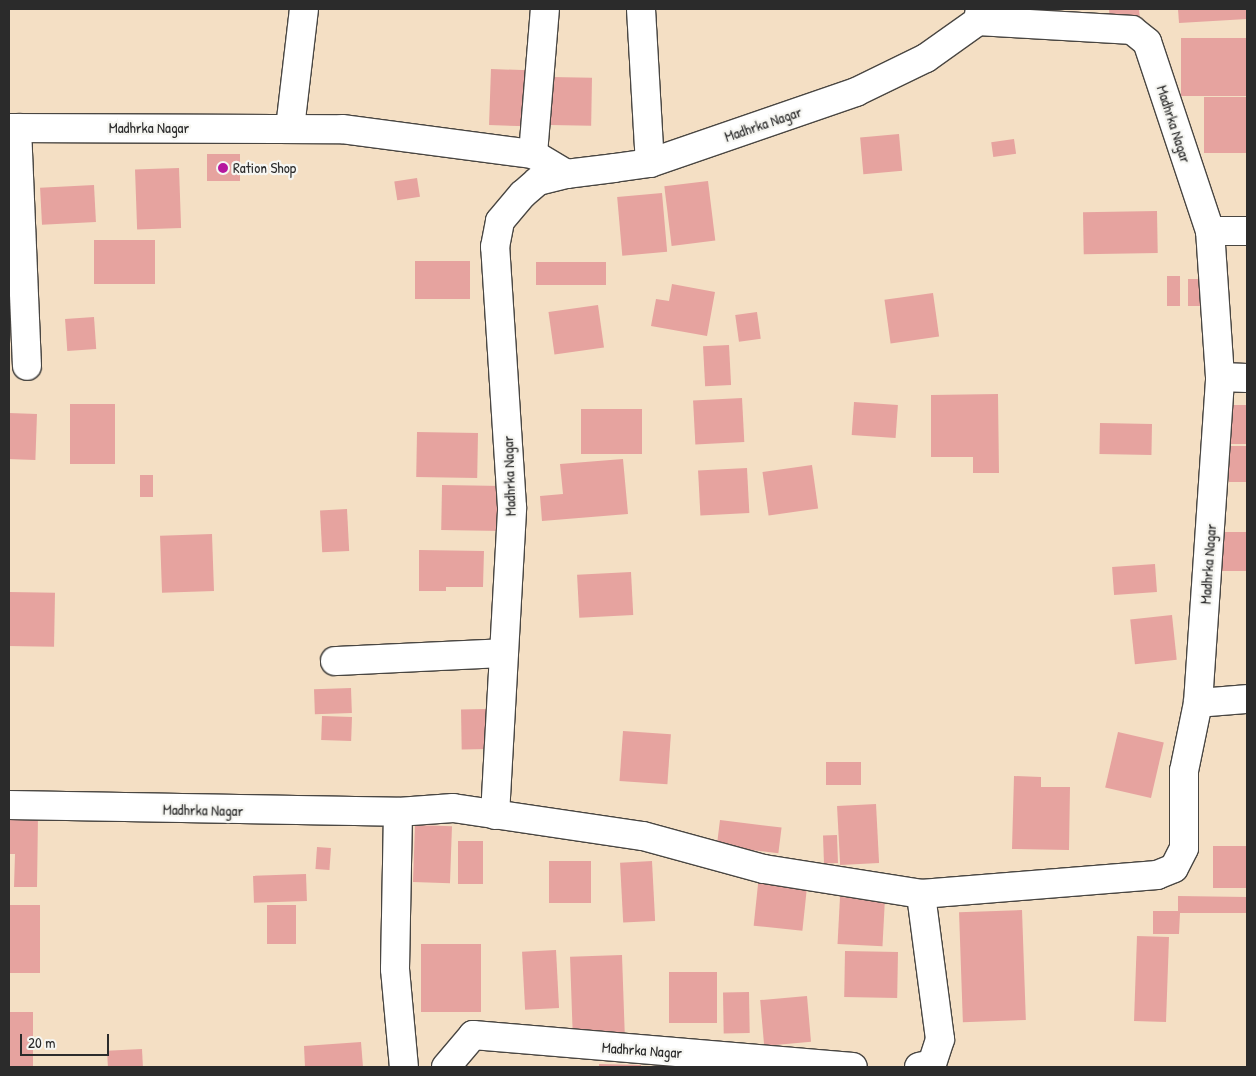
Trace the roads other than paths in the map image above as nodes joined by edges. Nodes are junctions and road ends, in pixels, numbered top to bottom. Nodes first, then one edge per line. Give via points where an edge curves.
1 (304, 9) edge
2 (545, 9) edge
3 (641, 9) edge
4 (979, 15) edge
5 (13, 128) edge
6 (290, 128) junction
7 (533, 154) junction
8 (650, 163) junction
9 (566, 174) junction
10 (1210, 231) junction
11 (1247, 231) edge
12 (27, 366) dead end
13 (1220, 377) junction
14 (1247, 378) edge
15 (504, 653) junction
16 (335, 661) dead end
17 (1247, 699) edge
18 (1198, 703) junction
19 (9, 805) edge
20 (398, 812) junction
21 (495, 815) junction
22 (921, 894) junction
23 (404, 1067) edge
24 (446, 1067) edge
25 (853, 1067) edge
26 (919, 1067) edge

1 - 6 street
2 - 7 street
3 - 8 street
4 - 8 street, Madhrka Nagar via 926,58 856,92
4 - 10 street, Madhrka Nagar via 1132,30 1147,42
5 - 6 street, Madhrka Nagar
5 - 12 street
6 - 7 street, Madhrka Nagar via 342,129
7 - 9 street, Madhrka Nagar
8 - 9 street, Madhrka Nagar
9 - 15 street, Madhrka Nagar via 538,181 523,194 500,221 496,247 512,507
10 - 11 street
10 - 13 street, Madhrka Nagar
13 - 14 street
13 - 18 street, Madhrka Nagar
15 - 16 street
15 - 21 street, Madhrka Nagar
17 - 18 street
18 - 22 street, Madhrka Nagar via 1184,771 1184,848 1174,868 1157,875
19 - 20 street, Madhrka Nagar
20 - 21 street, Madhrka Nagar via 452,808
20 - 23 street via 395,969
21 - 22 street, Madhrka Nagar via 644,836 764,869
22 - 26 street via 940,1039 932,1064
24 - 25 street, Madhrka Nagar via 473,1036 481,1036

